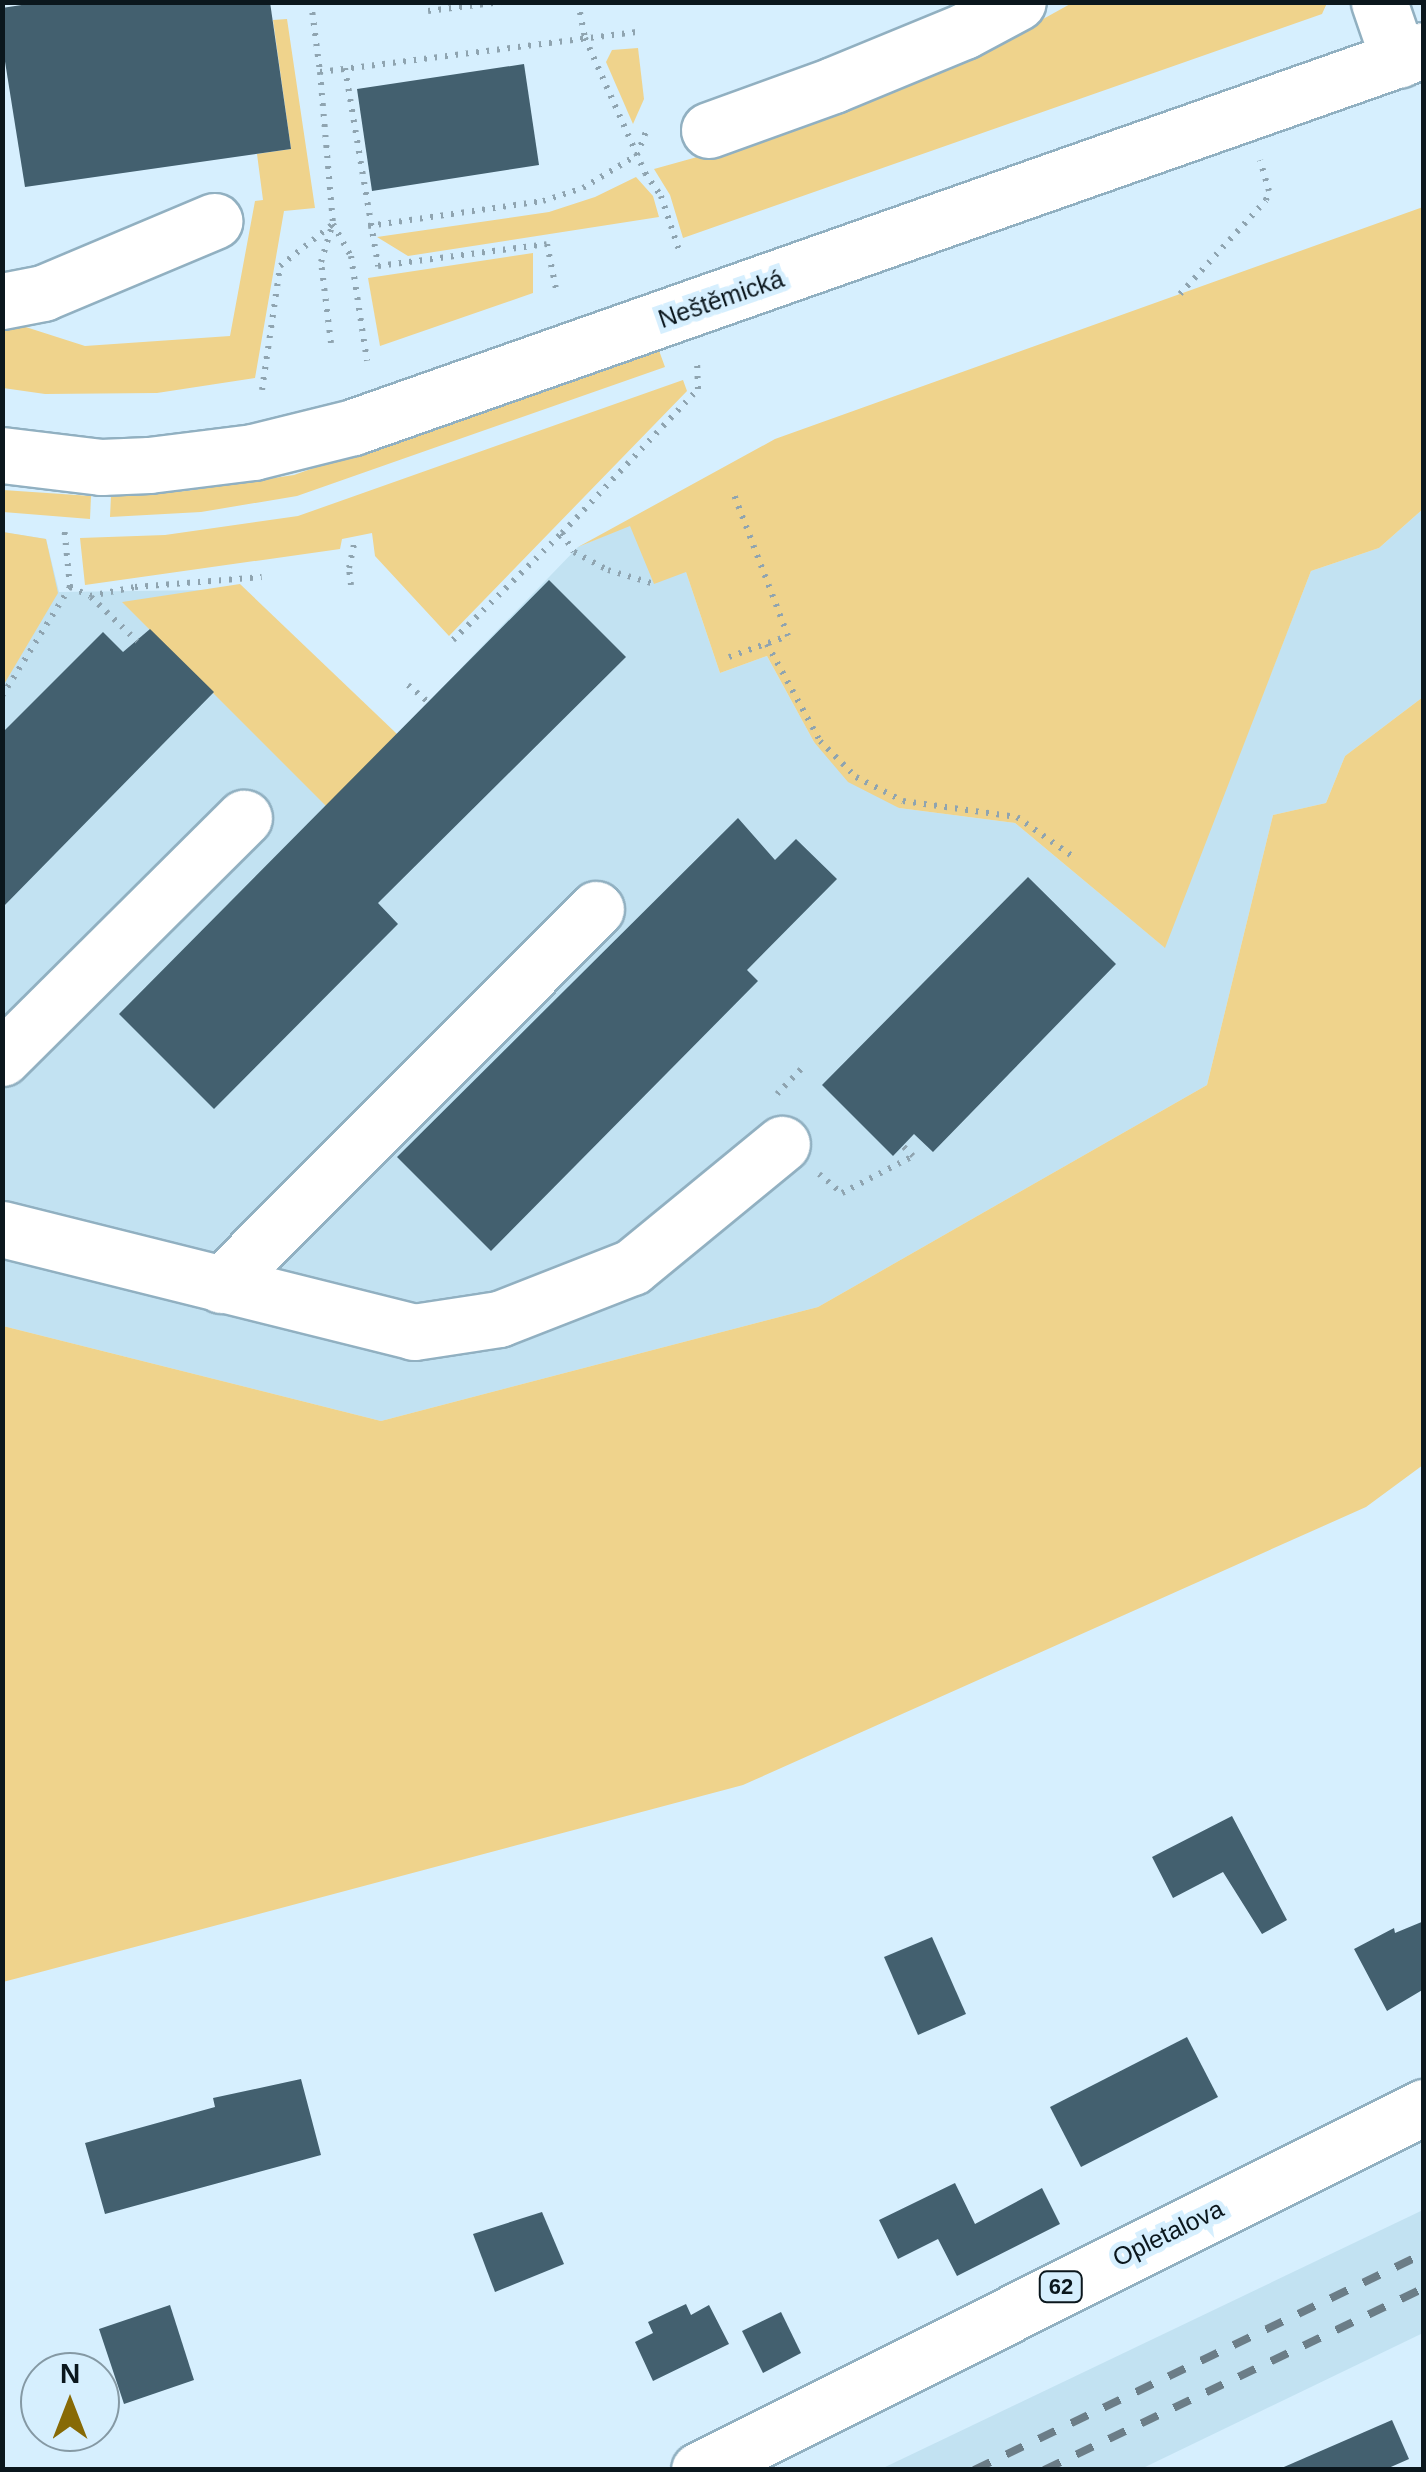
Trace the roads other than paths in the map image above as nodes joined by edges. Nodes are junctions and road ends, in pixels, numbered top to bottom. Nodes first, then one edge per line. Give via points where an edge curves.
1 (1018, 2) edge
2 (1379, 2) edge
3 (1411, 55) edge
4 (709, 130) dead end
5 (214, 222) dead end
6 (2, 302) edge
7 (2, 455) edge
8 (244, 818) dead end
9 (596, 909) dead end
10 (2, 1058) edge
11 (782, 1144) dead end
12 (2, 1229) edge
13 (221, 1285) junction
14 (1424, 2107) edge
15 (700, 2470) edge

1 - 4 street via 834,85
2 - 3 street
3 - 7 street, Neštěmická via 353,428 253,452 149,465 101,467
5 - 6 street via 43,293
8 - 10 street
9 - 13 street
11 - 13 street via 632,1268 499,1320 414,1332
12 - 13 street
14 - 15 street, Opletalova / 62

